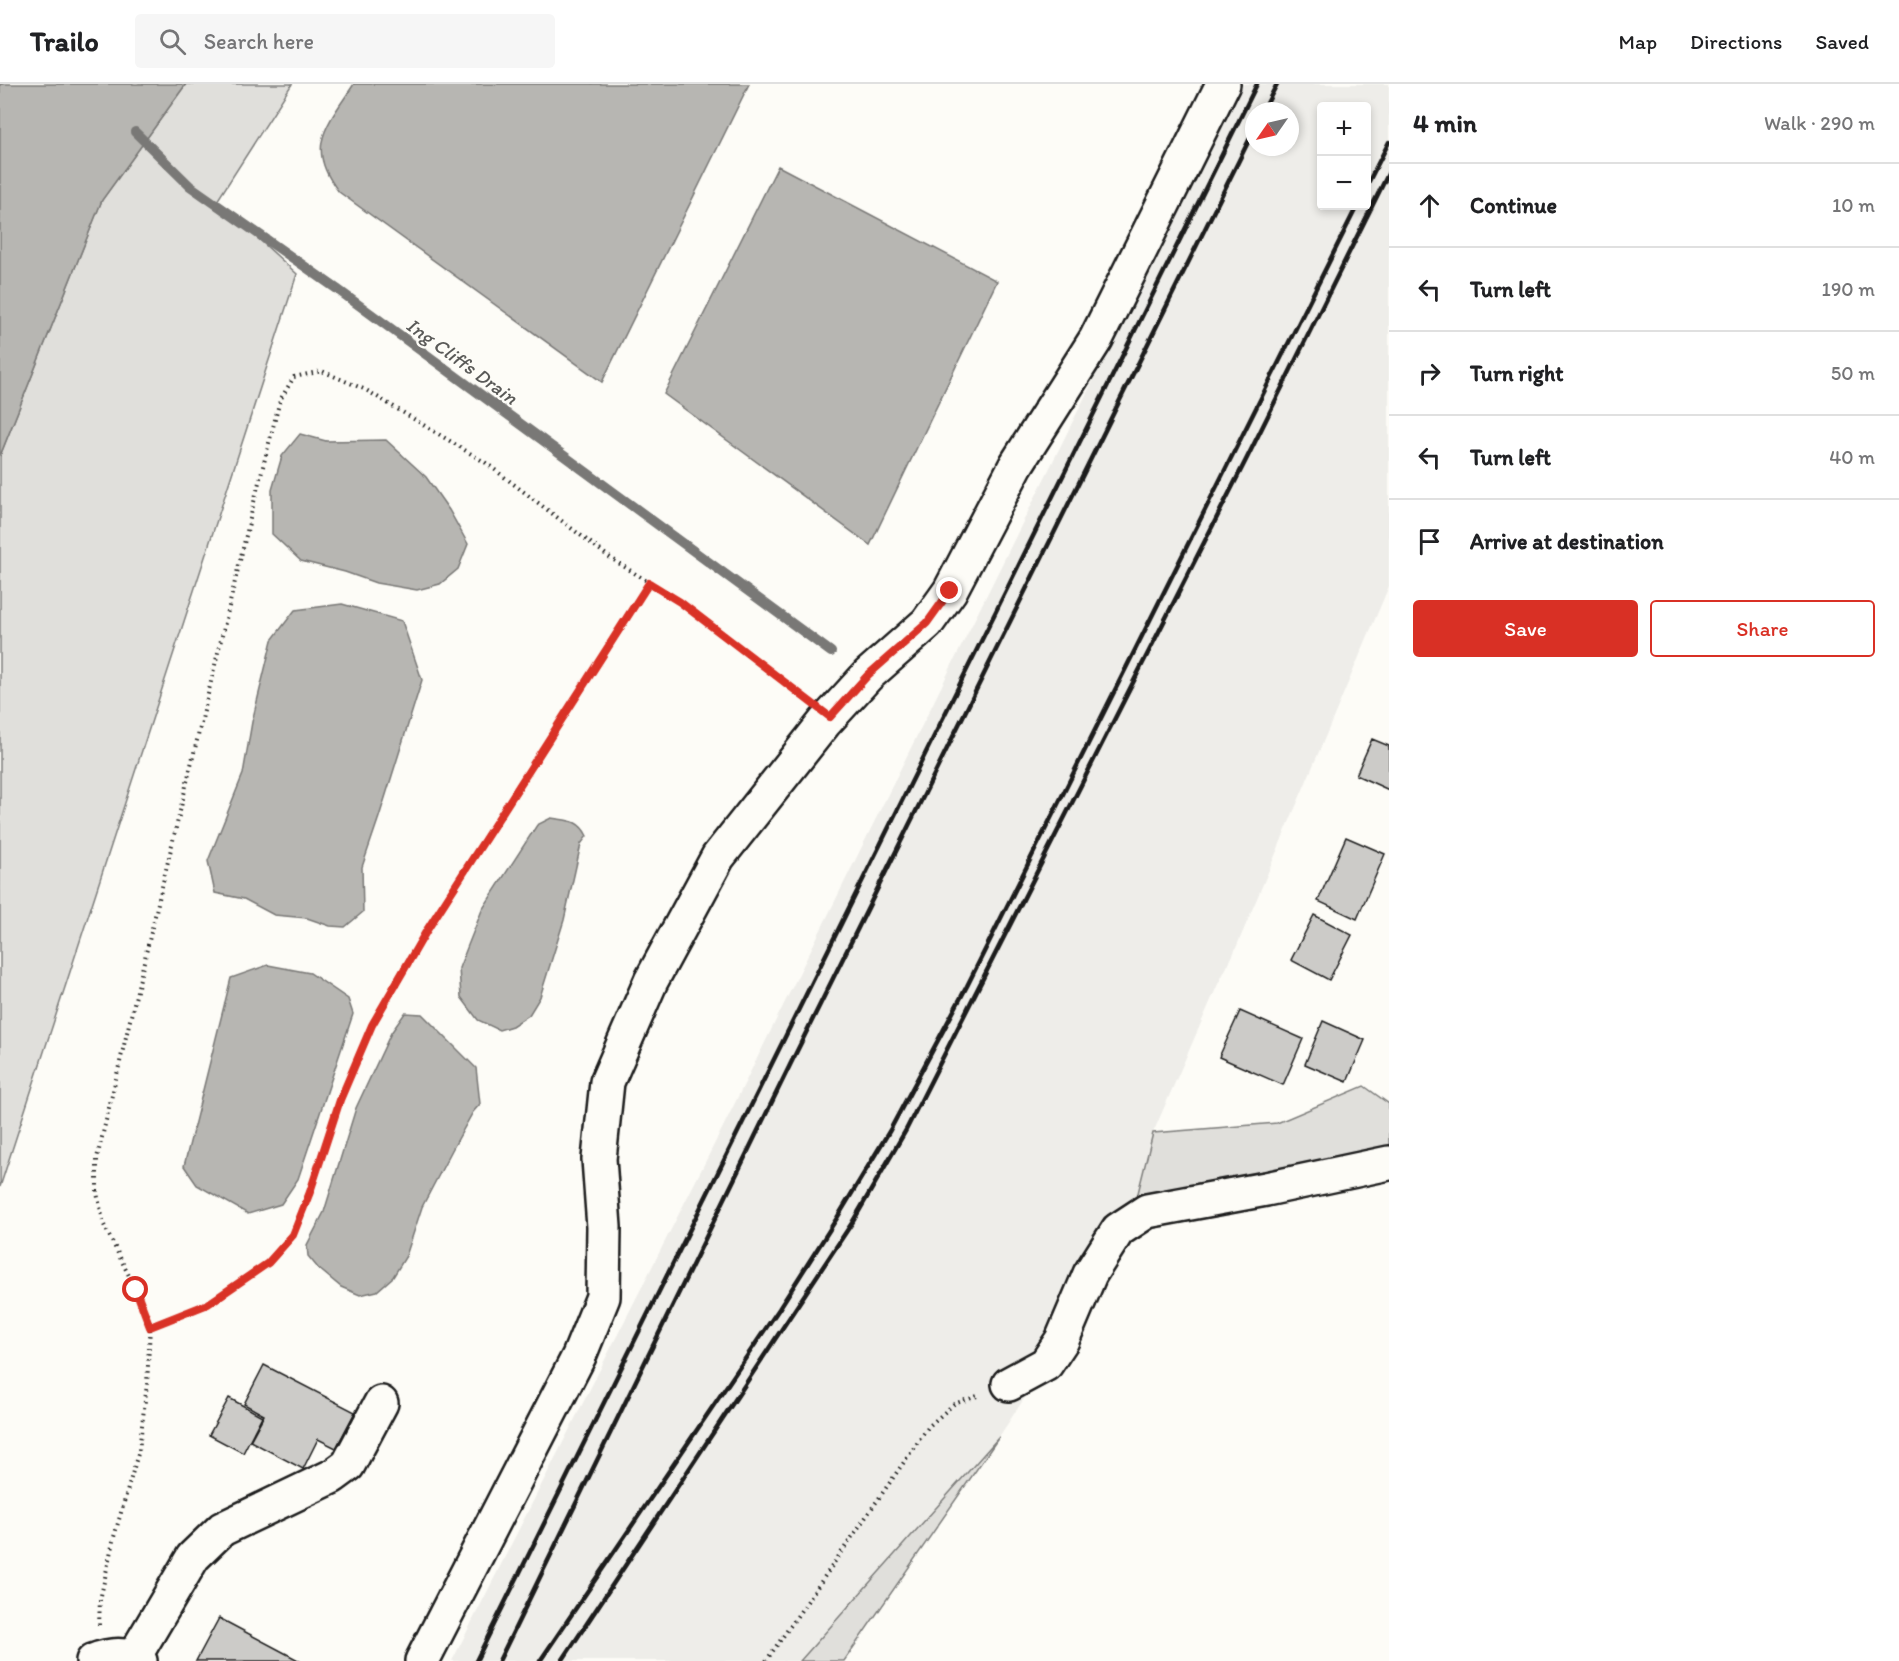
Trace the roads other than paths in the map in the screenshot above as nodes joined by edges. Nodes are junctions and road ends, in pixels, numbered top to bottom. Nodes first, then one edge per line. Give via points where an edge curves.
1 (1223, 84) edge
2 (1389, 1163) edge
3 (1009, 1384) road end
4 (381, 1403) dead end
5 (137, 1659) edge
6 (96, 1660) edge
7 (422, 1661) edge

1 - 7 lane via 1096,339 1016,465 950,591 927,623 868,675 830,717 718,857 651,981 607,1082 599,1159 604,1227 603,1298 579,1356
2 - 3 lane via 1147,1211 1118,1230 1090,1274 1062,1340 1047,1364
4 - 5 lane via 348,1465 333,1476 222,1529 193,1557
5 - 6 lane via 109,1655

